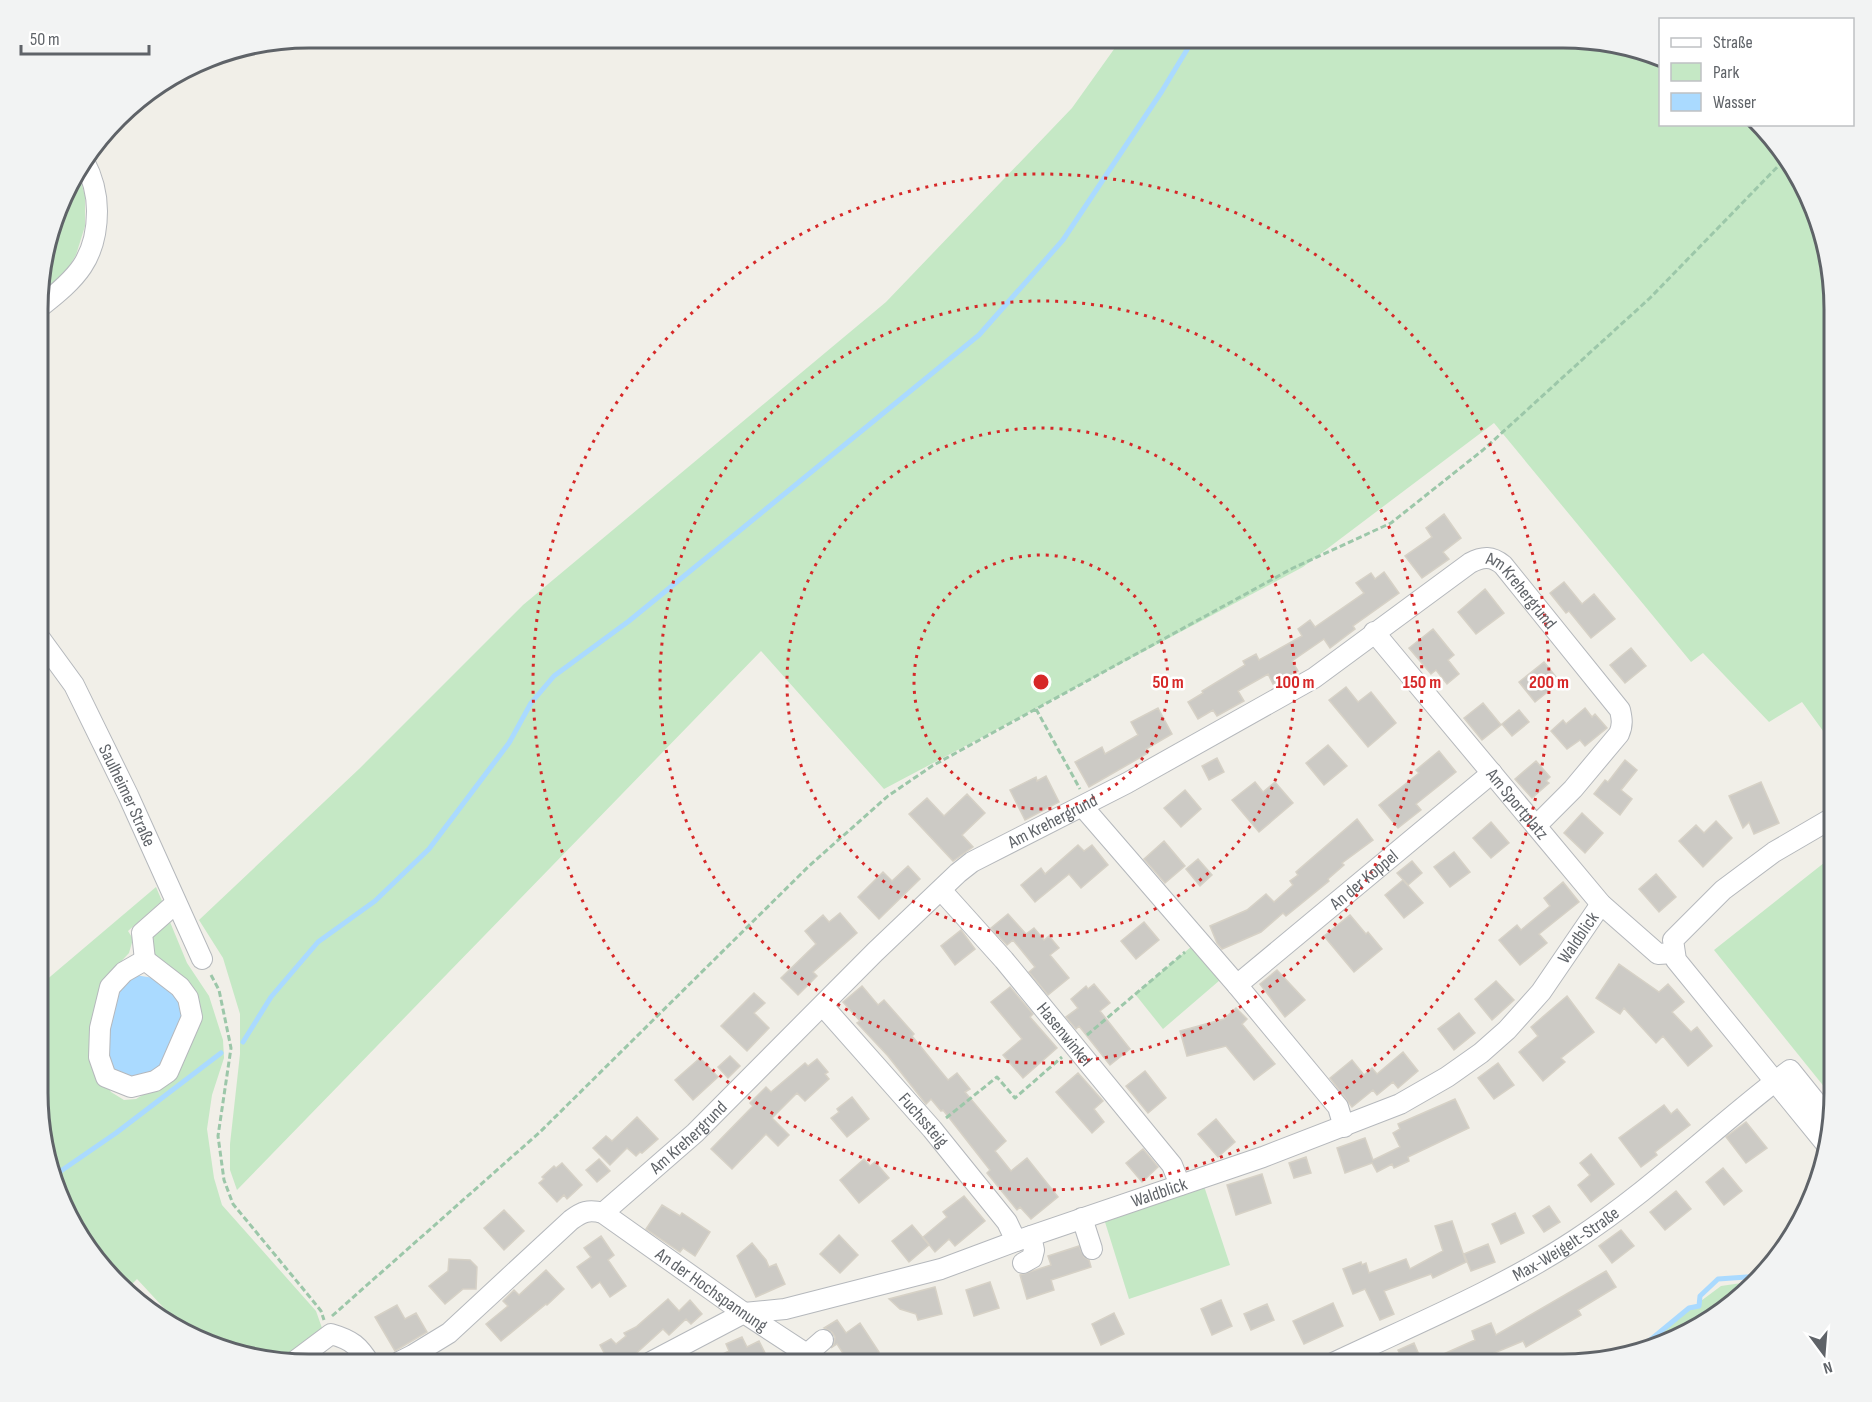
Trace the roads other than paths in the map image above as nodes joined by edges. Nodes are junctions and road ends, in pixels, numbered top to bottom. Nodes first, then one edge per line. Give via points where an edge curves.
1 (88, 171) edge
2 (49, 300) edge
3 (1374, 632) junction
4 (48, 649) edge
5 (1492, 773) junction
6 (1085, 805) junction
7 (1824, 823) edge
8 (1536, 826) junction
9 (941, 890) junction
10 (176, 903) junction
11 (1601, 904) junction
12 (1674, 953) junction
13 (145, 960) junction
14 (202, 960) road end
15 (1237, 985) junction
16 (823, 1006) junction
17 (1774, 1082) junction
18 (1823, 1110) edge
19 (1344, 1127) junction
20 (1820, 1137) edge
21 (1180, 1185) junction
22 (603, 1213) junction
23 (1082, 1218) junction
24 (1023, 1238) junction
25 (1092, 1249) dead end
26 (1023, 1263) dead end
27 (744, 1313) junction
28 (823, 1340) dead end
29 (305, 1354) edge
30 (364, 1354) edge
31 (415, 1354) edge
32 (666, 1354) edge
33 (807, 1354) edge
34 (817, 1354) edge
35 (1352, 1354) edge

1 - 2 street via 97,201 96,236 80,269
3 - 5 street, Am Sportplatz
3 - 6 street, Am Krehergrund via 1314,678
3 - 8 street, Am Krehergrund via 1477,560 1486,557 1503,565 1620,710 1622,718 1619,734
4 - 10 street, Saulheimer Straße via 74,685
5 - 8 street, Am Sportplatz
5 - 15 street, An der Koppel
6 - 9 street, Am Krehergrund via 972,862
6 - 15 street
7 - 12 street via 1774,852 1723,890 1673,940
8 - 11 street, Am Sportplatz
9 - 16 street, Am Krehergrund
9 - 21 street, Hasenwinkel via 1004,960 1172,1165
10 - 13 street via 142,933
10 - 14 street, Saulheimer Straße
11 - 12 street, Am Sportplatz via 1658,954
11 - 19 street, Waldblick via 1541,992 1481,1053 1425,1091
12 - 17 street
13 - 13 street via 124,972 110,987 100,1028 99,1058 106,1077 131,1087 155,1081 168,1072 192,1017 188,998 180,987
15 - 19 street via 1338,1107
16 - 22 street, Am Krehergrund via 695,1133
16 - 24 street, Fuchssteig
17 - 18 street via 1790,1070
17 - 20 street
17 - 35 street, Max-Weigelt-Straße via 1651,1185 1577,1239 1526,1271
19 - 21 street, Waldblick
21 - 23 street, Waldblick
22 - 27 street, An der Hochspannung
22 - 31 street via 583,1211 448,1333
23 - 24 street, Waldblick
23 - 25 street
24 - 26 street via 1034,1254
24 - 27 street, Waldblick via 902,1281 785,1309
27 - 32 street, Waldblick
27 - 33 street, An der Hochspannung
28 - 34 street
29 - 30 street via 331,1334 349,1339

